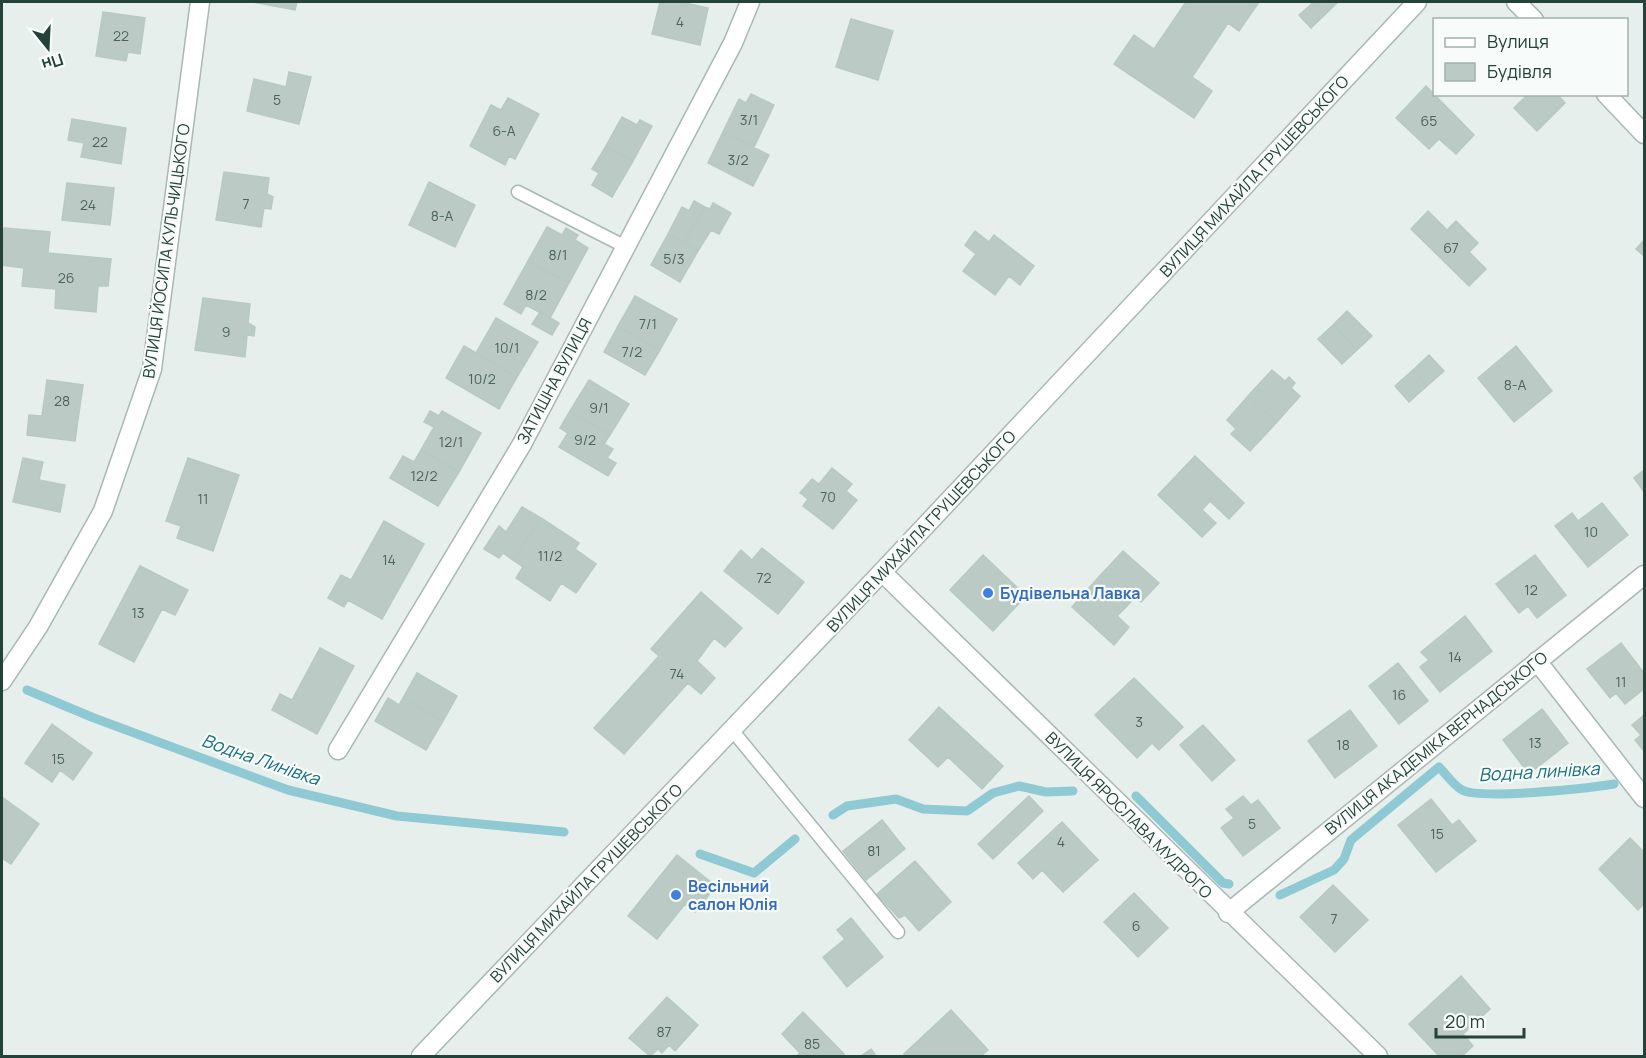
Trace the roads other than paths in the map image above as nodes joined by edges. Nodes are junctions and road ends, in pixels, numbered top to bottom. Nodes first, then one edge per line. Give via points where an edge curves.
1 (200, 2) edge
2 (750, 2) edge
3 (1417, 2) edge
4 (1516, 2) edge
5 (1532, 18) edge
6 (1608, 96) edge
7 (1644, 134) edge
8 (518, 192) dead end
9 (624, 246) junction
10 (882, 572) junction
11 (1644, 575) edge
12 (1537, 661) junction
13 (2, 681) edge
14 (732, 730) junction
15 (338, 750) dead end
16 (1644, 798) edge
17 (1228, 913) junction
18 (898, 932) dead end
19 (421, 1056) edge
20 (1378, 1056) edge

1 - 13 street, ВУЛИЦЯ ЙОСИПА КУЛЬЧИЦЬКОГО via 152,369 103,511 38,627
2 - 9 street, ЗАТИШНА ВУЛИЦЯ via 733,44
3 - 10 street, ВУЛИЦЯ МИХАЙЛА ГРУШЕВСЬКОГО
4 - 5 street
6 - 7 street
8 - 9 lane
9 - 15 street, ЗАТИШНА ВУЛИЦЯ via 522,444
10 - 14 street, ВУЛИЦЯ МИХАЙЛА ГРУШЕВСЬКОГО
10 - 17 street, ВУЛИЦЯ ЯРОСЛАВА МУДРОГО
11 - 12 street, ВУЛИЦЯ АКАДЕМІКА ВЕРНАДСЬКОГО
12 - 16 street
12 - 17 street, ВУЛИЦЯ АКАДЕМІКА ВЕРНАДСЬКОГО
14 - 18 lane
14 - 19 street, ВУЛИЦЯ МИХАЙЛА ГРУШЕВСЬКОГО
17 - 20 street, ВУЛИЦЯ ЯРОСЛАВА МУДРОГО

